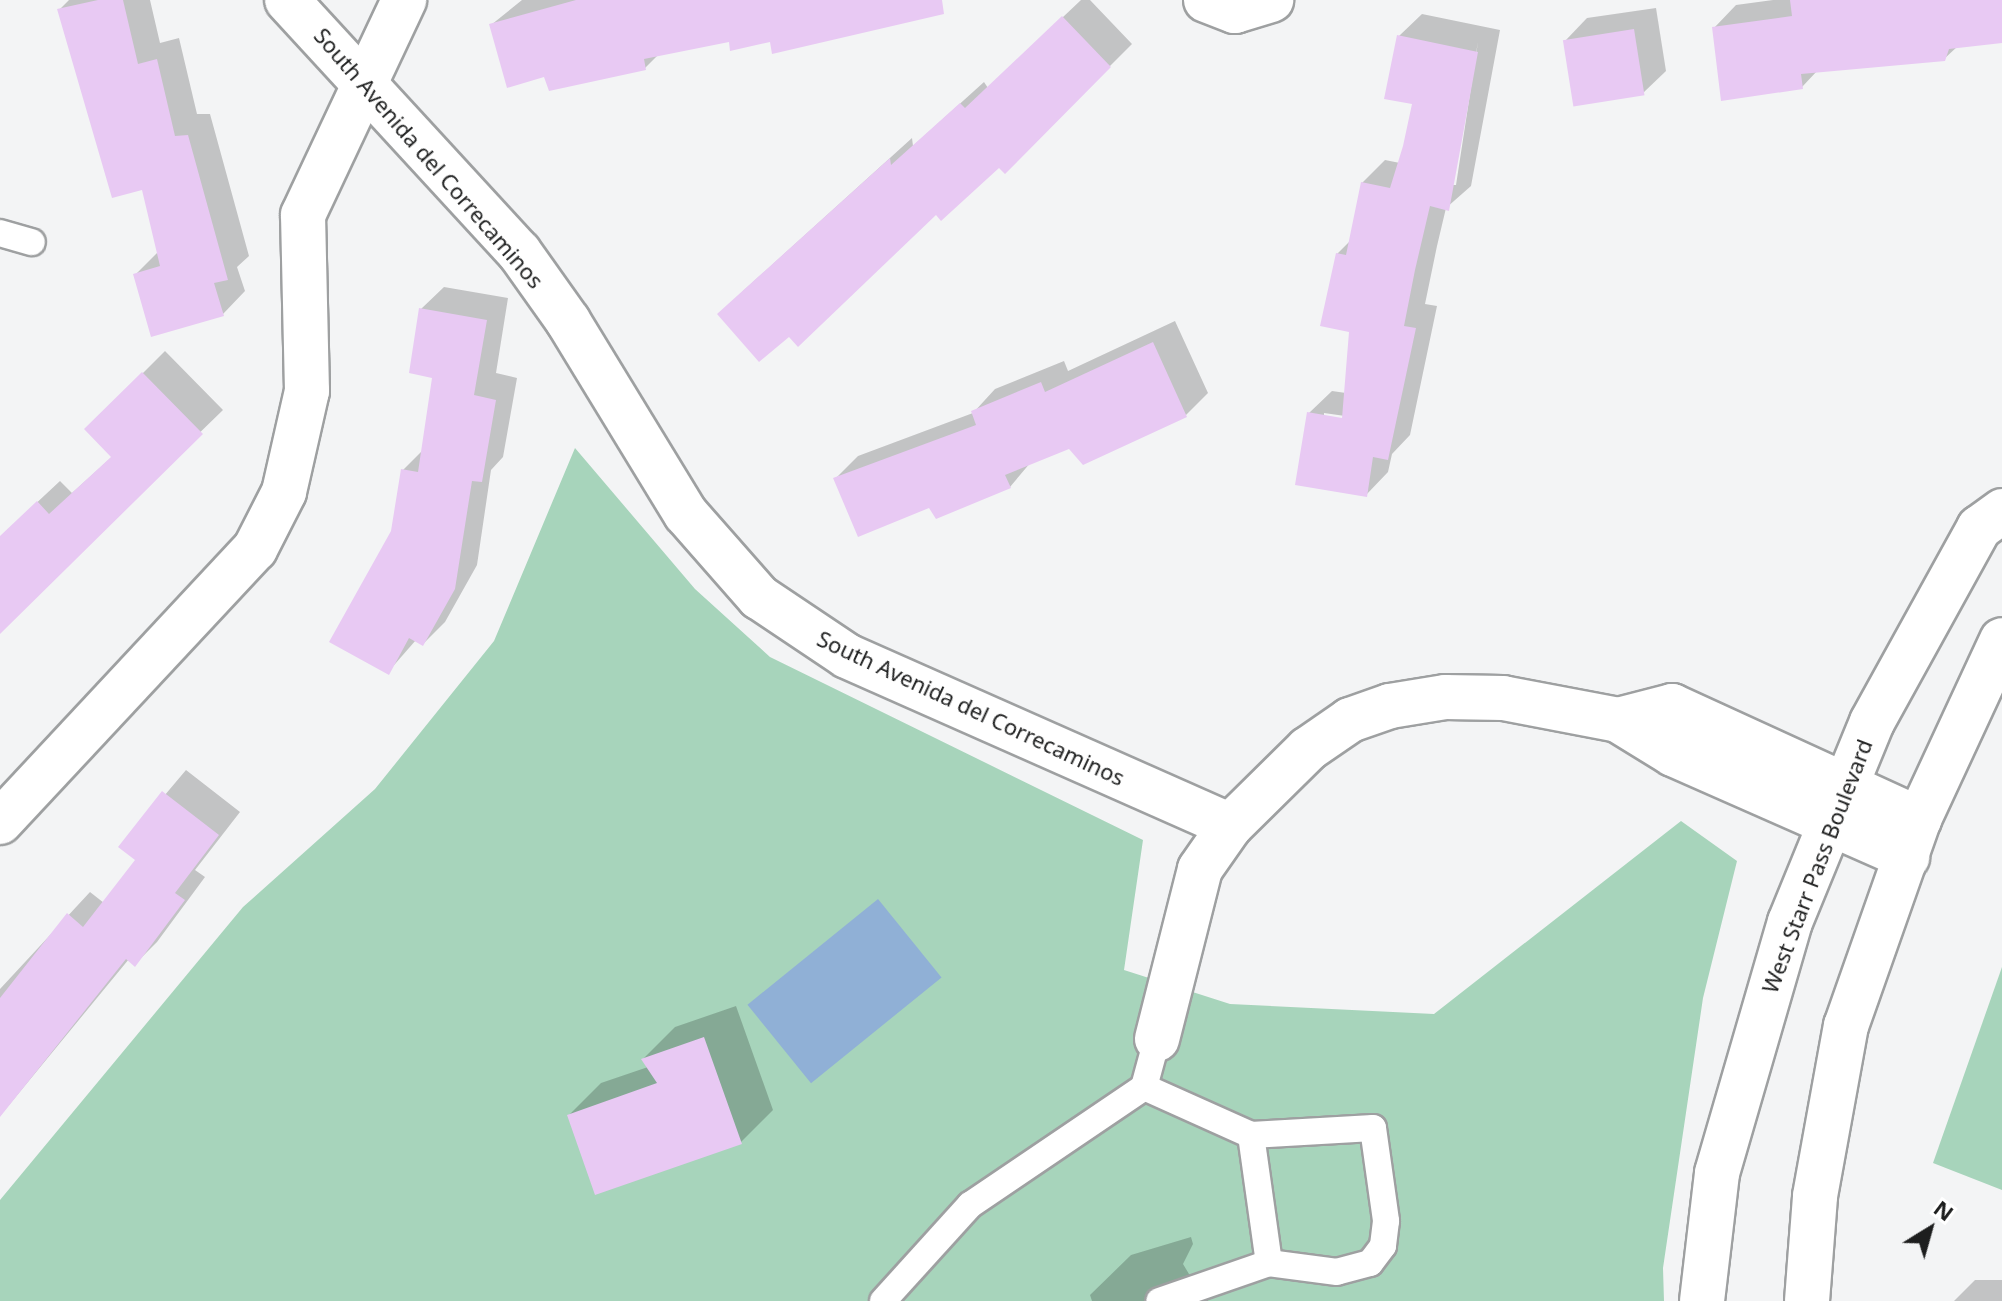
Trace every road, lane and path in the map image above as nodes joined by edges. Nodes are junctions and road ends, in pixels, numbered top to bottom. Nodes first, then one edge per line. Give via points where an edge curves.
1 (287, 0) edge
2 (404, 0) edge
3 (1206, 0) edge
4 (1271, 0) edge
5 (361, 85) junction
6 (0, 233) edge
7 (32, 242) dead end
8 (2002, 511) edge
9 (2002, 640) edge
10 (1838, 804) junction
11 (0, 822) edge
12 (1230, 826) junction
13 (1913, 838) junction
14 (1157, 1039) joint
15 (1144, 1087) junction
16 (1251, 1135) junction
17 (1269, 1263) junction
18 (883, 1301) edge
19 (1159, 1301) edge
20 (1702, 1301) edge
21 (1807, 1301) edge

1 - 5 street, South Avenida del Correcaminos
2 - 5 street
3 - 4 street via 1235,11
5 - 11 street via 303,215 308,377 284,492 245,561
5 - 12 street, South Avenida del Correcaminos via 519,252 568,321 686,514 759,597 847,656
6 - 7 lane
8 - 10 street, West Starr Pass Boulevard via 1979,528 1872,722
9 - 13 street
10 - 12 street via 1672,706 1618,720 1503,698 1445,697 1390,706 1350,720 1308,749
10 - 13 street
10 - 20 street, West Starr Pass Boulevard via 1790,922 1753,1036 1717,1173
12 - 14 street via 1200,869
13 - 21 street via 1846,1026 1815,1196
14 - 15 lane
15 - 16 lane
15 - 18 lane via 970,1205
16 - 17 lane
16 - 17 lane via 1373,1128 1386,1221 1383,1246 1370,1263 1337,1272
17 - 19 lane

